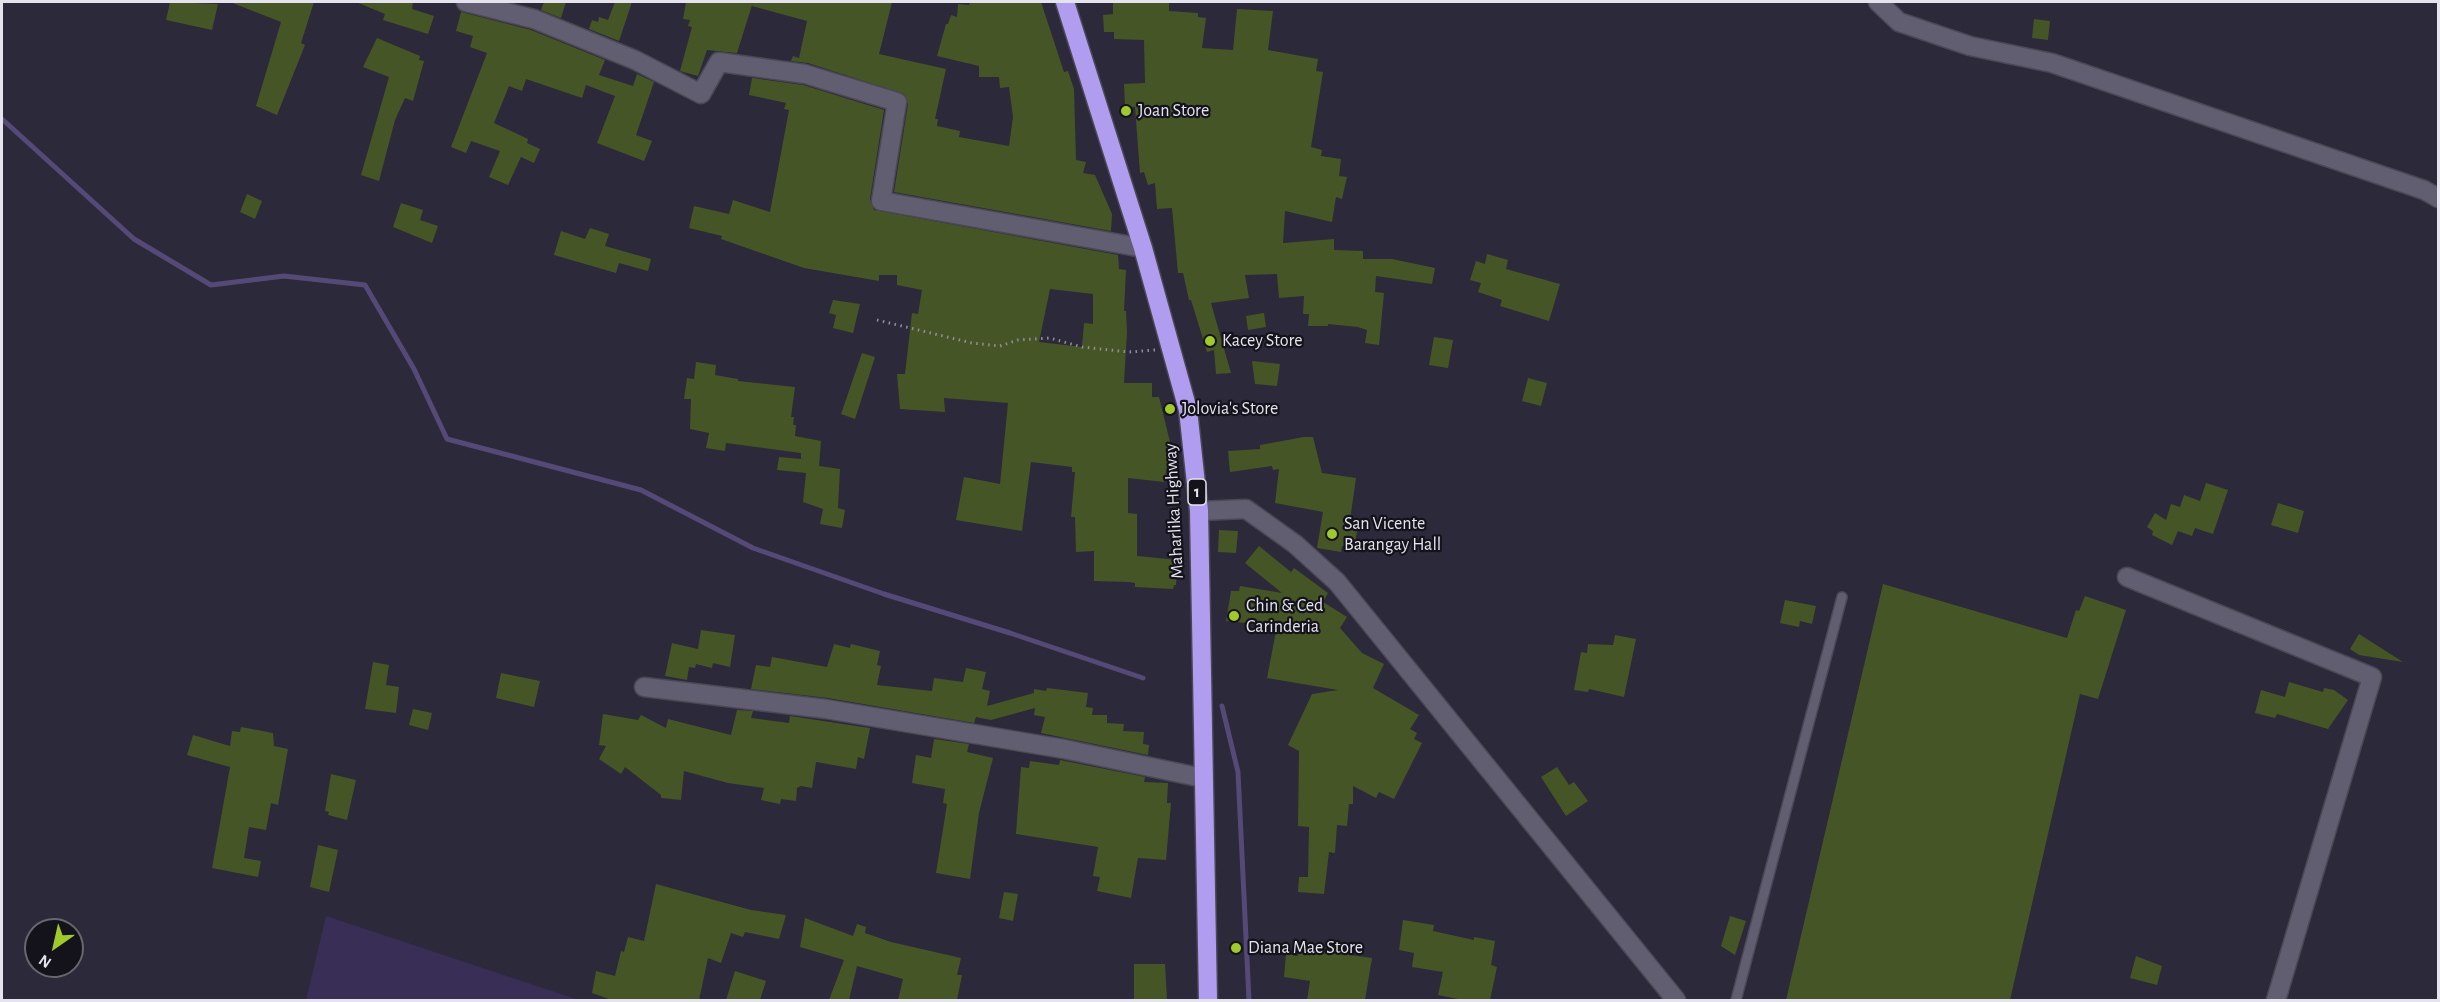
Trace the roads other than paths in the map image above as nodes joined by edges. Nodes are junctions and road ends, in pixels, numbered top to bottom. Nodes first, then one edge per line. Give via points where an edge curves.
1 (466, 2) edge
2 (1065, 2) edge
3 (1878, 2) edge
4 (2439, 198) edge
5 (1143, 248) junction
6 (1199, 511) junction
7 (2127, 577) dead end
8 (1842, 597) dead end
9 (645, 687) dead end
10 (1203, 778) junction
11 (1208, 1000) edge
12 (1676, 1000) edge
13 (1736, 1000) edge
14 (2276, 1000) edge

1 - 5 street via 534,19 635,60 701,94 719,62 805,74 897,102 881,201
2 - 5 highway, Maharlika Highway / 1
3 - 4 street via 1899,22 1970,46 2052,63
5 - 6 highway, Maharlika Highway / 1 via 1188,410
6 - 10 highway, Maharlika Highway / 1
6 - 12 street via 1246,509 1295,544 1337,582
7 - 14 street via 2372,678
8 - 13 lane
9 - 10 street via 826,709 1064,749
10 - 11 highway, Maharlika Highway / 1

